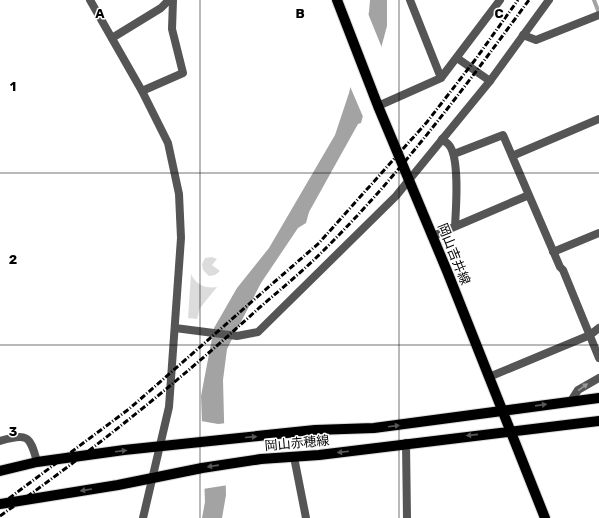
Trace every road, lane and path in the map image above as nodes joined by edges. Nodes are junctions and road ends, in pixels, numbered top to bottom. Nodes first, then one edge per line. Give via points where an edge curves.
1 (90, 0) edge
2 (169, 0) edge
3 (173, 0) edge
4 (337, 0) edge
5 (410, 0) edge
6 (500, 0) edge
7 (549, 0) edge
8 (598, 15) edge
9 (522, 35) junction
10 (112, 38) junction
11 (457, 58) junction
12 (441, 78) junction
13 (490, 81) junction
14 (142, 91) junction
15 (378, 106) junction
16 (599, 119) edge
17 (442, 139) junction
18 (454, 154) junction
19 (512, 156) junction
20 (409, 180) junction
21 (529, 195) junction
22 (456, 226) junction
23 (599, 233) edge
24 (433, 236) junction
25 (553, 252) junction
26 (174, 328) junction
27 (599, 328) edge
28 (590, 335) junction
29 (599, 358) edge
30 (489, 377) junction
31 (599, 378) edge
32 (599, 398) edge
33 (571, 401) junction
34 (502, 411) junction
35 (599, 421) edge
36 (510, 431) junction
37 (0, 441) edge
38 (406, 443) junction
39 (158, 446) junction
40 (294, 457) junction
41 (37, 462) junction
42 (0, 471) edge
43 (151, 478) junction
44 (0, 504) edge
45 (142, 518) edge
46 (306, 518) edge
47 (408, 518) edge
48 (545, 518) edge

1 - 10 street
2 - 10 street via 161,8
3 - 14 street via 172,29 183,73
4 - 15 main road, 岡山吉井線
5 - 12 street
6 - 11 street
7 - 9 street
8 - 9 street via 536,40
9 - 13 street
10 - 14 street
11 - 12 street
11 - 13 street
12 - 15 street
13 - 17 street
14 - 26 street via 168,143 180,194 181,238
15 - 20 main road, 岡山吉井線
16 - 19 street
17 - 18 street via 450,145
17 - 20 street
18 - 19 street via 502,135
18 - 22 street via 457,189
19 - 21 street
20 - 24 main road, 岡山吉井線
20 - 26 street via 396,196 258,332 237,336
21 - 22 street
21 - 25 street
22 - 24 street
23 - 25 street
24 - 30 main road, 岡山吉井線
25 - 28 street
26 - 39 street via 169,407
27 - 28 street
28 - 29 street
28 - 30 street
30 - 34 main road, 岡山吉井線
33 -> 31 street via 578,390
32 - 33 main road, 岡山赤穂線
34 -> 33 main road, 岡山赤穂線
34 - 36 main road, 岡山吉井線
39 -> 34 main road, 岡山赤穂線 via 315,430 374,428
35 - 36 main road, 岡山赤穂線
36 -> 38 main road, 岡山赤穂線
36 - 48 main road, 岡山吉井線
37 - 41 street via 24,436 31,441
38 -> 40 main road, 岡山赤穂線
38 - 47 street
41 -> 39 main road, 岡山赤穂線
39 - 43 street
40 -> 43 main road, 岡山赤穂線 via 261,459
40 - 46 street
41 - 42 main road, 岡山赤穂線
43 -> 44 main road, 岡山赤穂線
43 - 45 street

